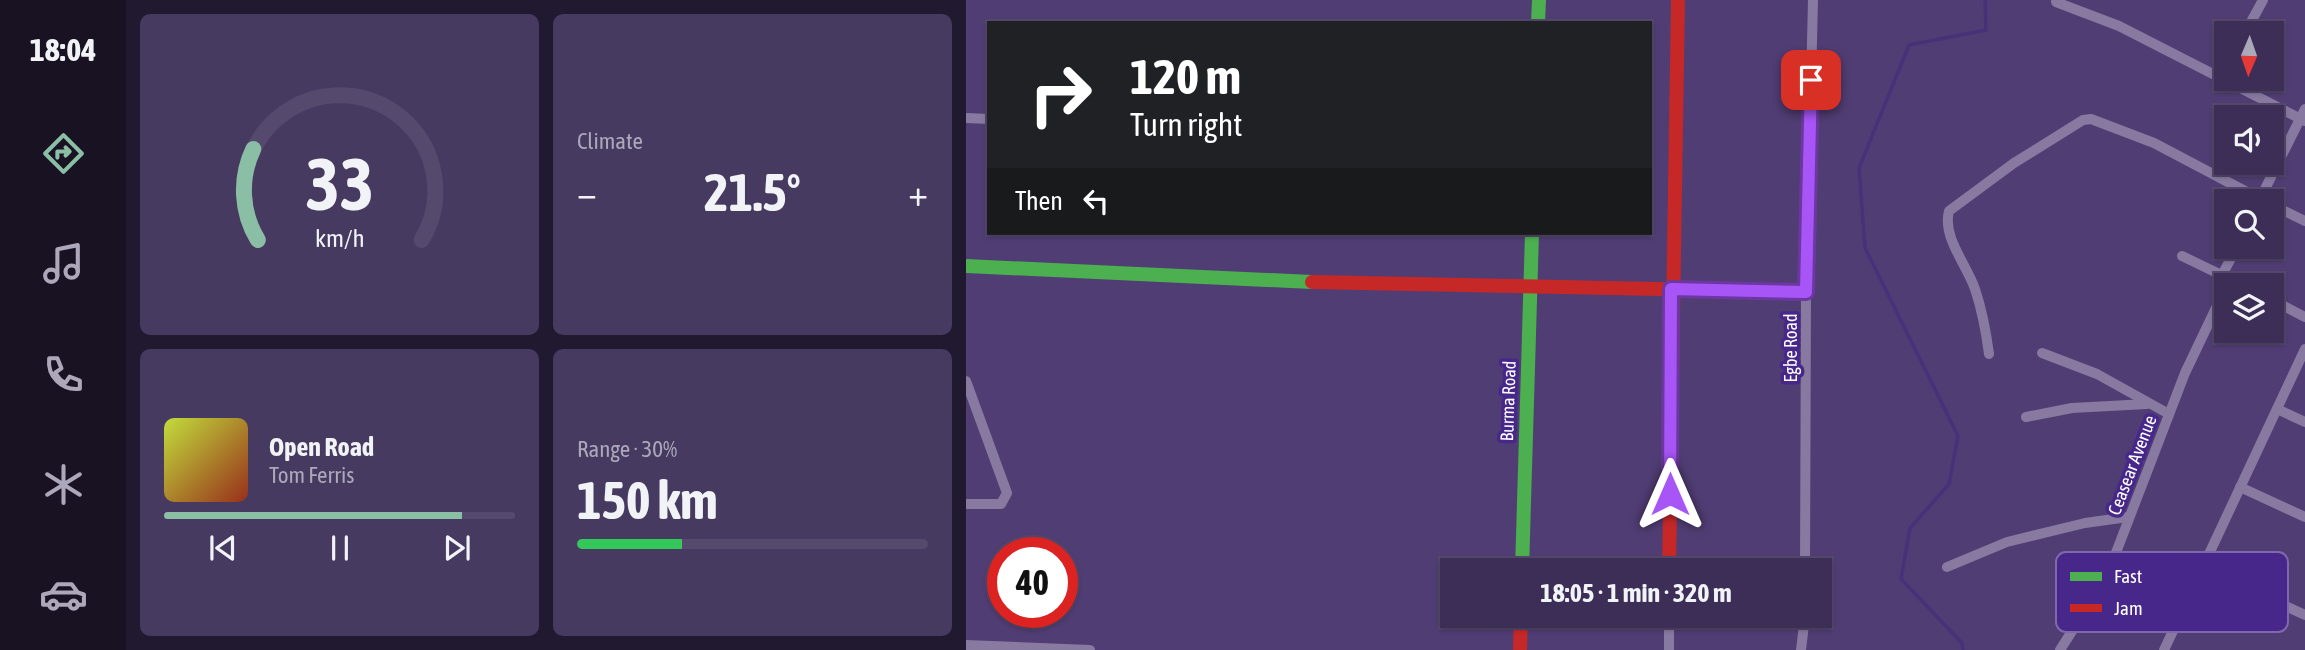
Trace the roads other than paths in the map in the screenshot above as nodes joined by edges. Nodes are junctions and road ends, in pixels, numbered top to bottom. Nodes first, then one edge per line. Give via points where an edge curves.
1 (1539, 0) edge
2 (1678, 0) edge
3 (1813, 0) edge
4 (2263, 0) edge
5 (2056, 2) dead end
6 (1538, 21) edge
7 (2252, 21) edge
8 (2214, 69) edge
9 (2256, 91) edge
10 (2304, 116) edge
11 (966, 118) edge
12 (987, 119) edge
13 (2239, 189) edge
14 (2267, 189) edge
15 (2284, 211) edge
16 (2305, 221) edge
17 (1532, 235) edge
18 (2182, 256) dead end
19 (966, 266) edge
20 (2214, 275) edge
21 (1530, 288) junction
22 (1671, 289) junction
23 (1806, 292) junction
24 (2284, 306) edge
25 (2214, 309) edge
26 (2305, 317) edge
27 (2305, 349) edge
28 (2042, 353) dead end
29 (1989, 354) dead end
30 (966, 381) edge
31 (2151, 404) junction
32 (2277, 409) junction
33 (2169, 414) junction
34 (2026, 417) dead end
35 (2305, 422) edge
36 (2240, 487) junction
37 (966, 504) edge
38 (2128, 517) junction
39 (2305, 517) edge
40 (2116, 552) edge
41 (2210, 552) edge
42 (1522, 558) edge
43 (1669, 558) edge
44 (1805, 558) edge
45 (1947, 567) dead end
46 (2288, 607) edge
47 (2305, 615) edge
48 (1521, 628) edge
49 (1669, 628) edge
50 (1804, 628) edge
51 (2071, 632) edge
52 (966, 645) edge
53 (2166, 647) edge
54 (1090, 650) edge
55 (1520, 650) edge
56 (1668, 650) edge
57 (1801, 650) edge
58 (2060, 650) edge
59 (2179, 650) edge

1 - 6 street
2 - 22 street
3 - 23 street, Egbe Road
4 - 7 street
5 - 8 street
9 - 10 street
10 - 14 street
11 - 12 street
13 - 29 street via 2154,143 2098,121 2083,120 2014,163 1949,211 1947,225 1974,286
15 - 16 street
17 - 21 street, Burma Road
18 - 20 street
19 - 21 street
21 - 22 street
21 - 42 street, Burma Road
22 - 23 street
22 - 43 street
23 - 44 street, Egbe Road
24 - 26 street
25 - 33 street, Ceasear Avenue
27 - 32 street
28 - 31 street via 2097,374
30 - 37 street via 1006,499 996,505
31 - 33 street
31 - 34 street via 2094,406
32 - 35 street
32 - 36 street
33 - 38 street, Ceasear Avenue
36 - 39 street
36 - 41 street
38 - 40 street, Ceasear Avenue
38 - 45 street via 2007,542
46 - 47 street
48 - 55 street
49 - 56 street
50 - 57 street
51 - 58 street, Ceasear Avenue
52 - 54 street
53 - 59 street

